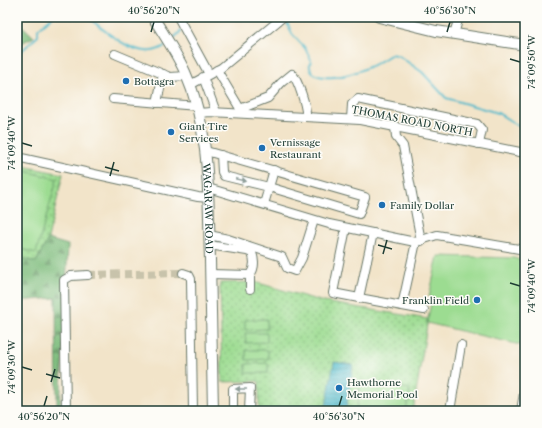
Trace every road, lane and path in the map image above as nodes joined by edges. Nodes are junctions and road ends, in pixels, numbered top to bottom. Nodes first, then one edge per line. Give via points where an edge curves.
1 (152, 17) edge
2 (178, 17) edge
3 (283, 17) edge
4 (379, 17) edge
5 (459, 17) edge
6 (454, 34) junction
7 (525, 46) edge
8 (115, 54) dead end
9 (217, 70) junction
10 (163, 74) junction
11 (206, 76) junction
12 (188, 80) junction
13 (113, 99) dead end
14 (157, 103) junction
15 (198, 110) junction
16 (241, 111) junction
17 (216, 112) junction
18 (306, 116) junction
19 (350, 119) junction
20 (395, 126) junction
21 (479, 144) junction
22 (206, 151) junction
23 (525, 153) edge
24 (222, 155) junction
25 (17, 157) edge
26 (274, 170) junction
27 (269, 187) junction
28 (208, 193) junction
29 (264, 204) junction
30 (314, 220) junction
31 (346, 228) junction
32 (373, 233) junction
33 (209, 240) junction
34 (419, 242) junction
35 (525, 250) edge
36 (184, 273) dead end
37 (210, 274) junction
38 (88, 275) tunnel mouth
39 (250, 275) junction
40 (250, 289) dead end
41 (359, 298) junction
42 (402, 306) junction
43 (424, 310) dead end
44 (461, 345) dead end
45 (525, 387) edge
46 (66, 411) edge
47 (193, 411) edge
48 (214, 411) edge
49 (232, 411) edge
50 (249, 411) edge
51 (450, 411) edge
52 (521, 411) edge

1 - 12 main road, WAGARAW ROAD via 173,48
2 - 11 street
3 - 9 street
4 - 6 main road
5 - 6 street
6 - 7 main road
8 - 10 street
9 - 11 street
9 - 16 street
10 - 12 street
10 - 14 street
11 - 12 street
11 - 17 street
12 - 15 main road, WAGARAW ROAD
13 - 14 street, THOMAS ROAD NORTH
14 - 15 street, THOMAS ROAD NORTH
15 - 17 street, THOMAS ROAD NORTH
15 - 22 main road, WAGARAW ROAD
16 - 17 street, THOMAS ROAD NORTH
16 - 18 street, THOMAS ROAD NORTH
16 - 18 street via 268,98 292,74 306,103
18 - 19 street, THOMAS ROAD NORTH
19 - 20 street, THOMAS ROAD NORTH
19 - 21 street via 352,104 358,99 477,124 482,130
20 - 21 street, THOMAS ROAD NORTH
20 - 34 street via 396,137 403,146
21 - 23 street, THOMAS ROAD NORTH
22 - 24 street
22 - 28 main road, WAGARAW ROAD
24 - 26 street
24 -> 27 street via 224,176
25 - 28 street via 198,197
26 - 27 street
26 - 27 street via 365,197 359,214
27 - 29 street
28 - 29 street
28 - 33 main road, WAGARAW ROAD
29 - 30 street
30 - 31 street
30 - 33 street via 302,258 295,271 288,268 282,257 228,239
31 - 32 street
31 - 41 street via 333,293
32 - 34 street
32 - 41 street
33 - 37 main road, WAGARAW ROAD
33 - 39 street via 252,253 254,269
34 - 35 street via 437,235
34 - 42 street
36 - 47 street via 191,279
37 - 39 street
37 - 48 main road, WAGARAW ROAD
38 - 46 street via 71,276 64,280
39 - 40 street
41 - 42 street
42 - 43 street
44 - 51 street
45 - 52 street
50 -> 49 street via 250,388 233,389

